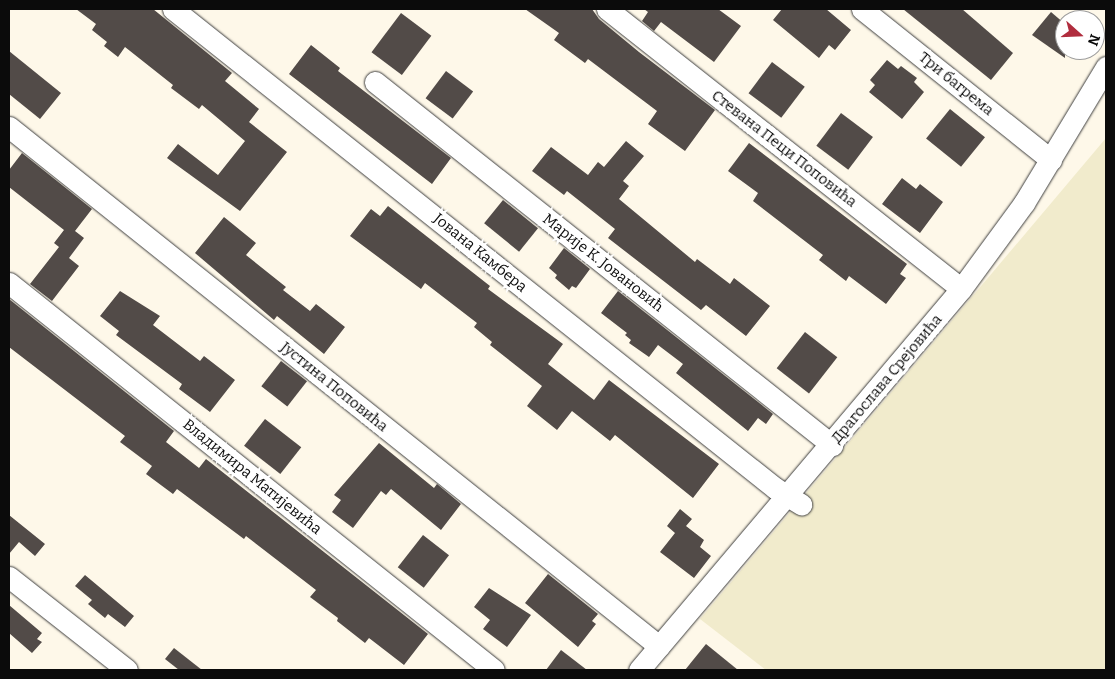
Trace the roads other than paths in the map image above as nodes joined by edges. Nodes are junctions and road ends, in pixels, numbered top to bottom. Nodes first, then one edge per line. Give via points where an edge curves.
1 (173, 9) edge
2 (607, 9) edge
3 (862, 9) edge
4 (1106, 67) edge
5 (375, 82) dead end
6 (9, 127) edge
7 (1051, 160) junction
8 (9, 283) edge
9 (961, 289) junction
10 (832, 445) junction
11 (794, 501) junction
12 (9, 576) edge
13 (659, 646) junction
14 (644, 669) edge
15 (127, 670) edge
16 (494, 670) edge

1 - 11 street, Јована Камбера
2 - 9 street, Стевана Пеци Поповића
3 - 7 street, Три багрема
4 - 7 street, Драгослава Срејовића
5 - 10 street, Марије К. Јовановић
6 - 13 street, Јустина Поповића
7 - 9 street, Драгослава Срејовића
8 - 16 street, Владимира Матијевића
9 - 10 street, Драгослава Срејовића
10 - 11 street, Драгослава Срејовића
11 - 13 street, Драгослава Срејовића
12 - 15 street
13 - 14 street, Драгослава Срејовића

